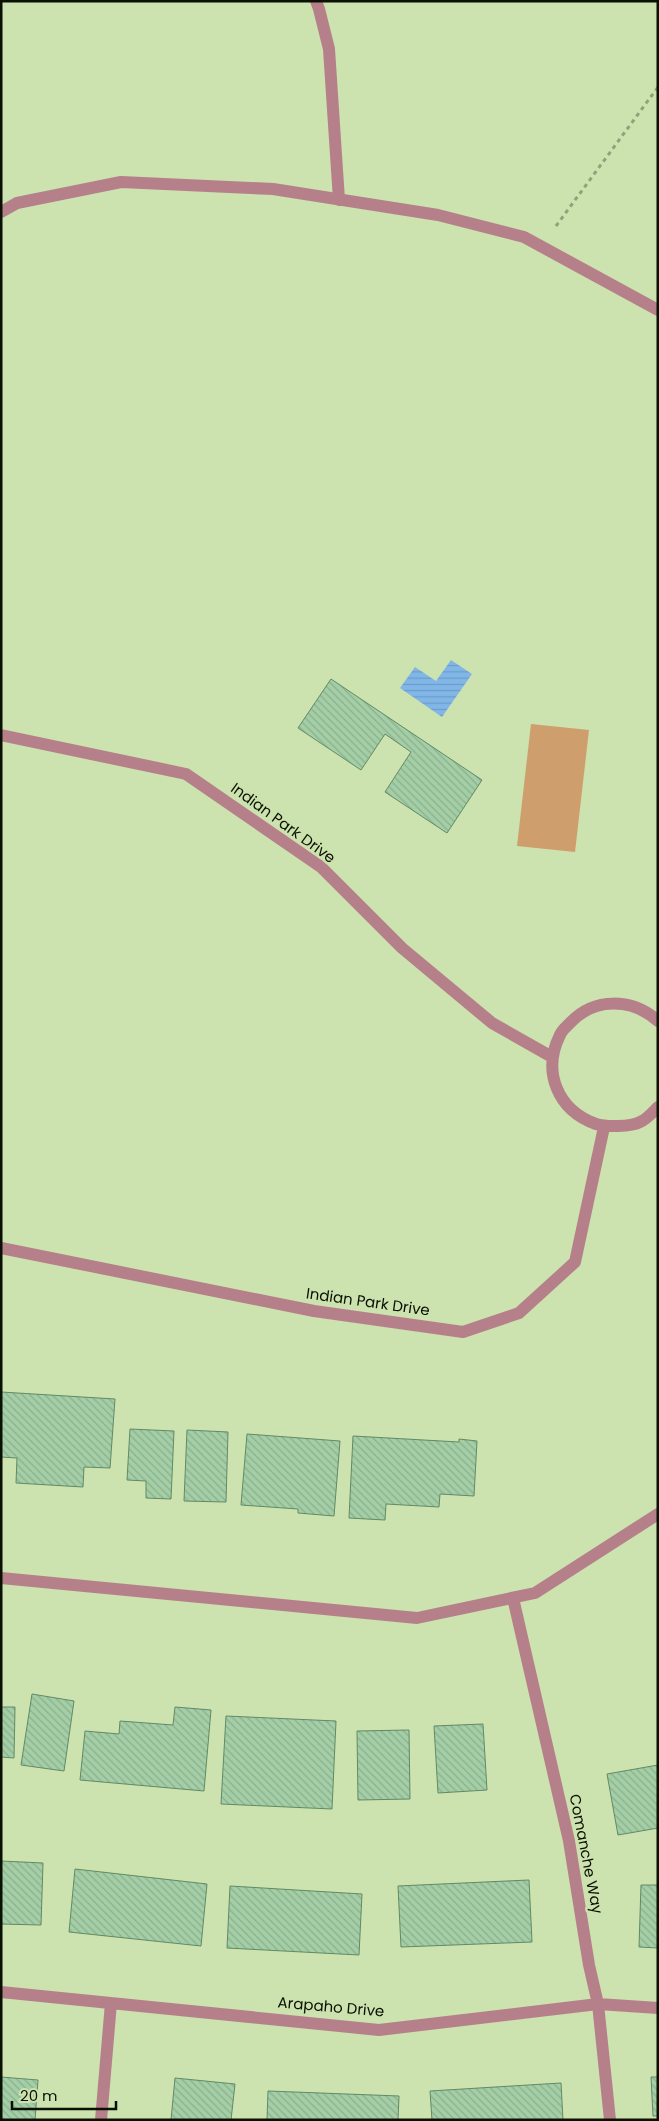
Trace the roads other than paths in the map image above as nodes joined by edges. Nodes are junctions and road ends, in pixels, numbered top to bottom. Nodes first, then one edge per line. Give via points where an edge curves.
1 (316, 1) edge
2 (339, 200) junction
3 (1, 212) edge
4 (658, 310) edge
5 (1, 735) edge
6 (658, 1021) edge
7 (552, 1057) junction
8 (658, 1108) edge
9 (604, 1127) junction
10 (1, 1248) edge
11 (658, 1514) edge
12 (1, 1578) edge
13 (513, 1598) junction
14 (1, 1992) edge
15 (111, 2003) junction
16 (598, 2004) junction
17 (658, 2008) edge
18 (102, 2120) edge
19 (610, 2120) edge

1 - 2 street via 329,49
2 - 3 street via 273,189 121,182 17,202
2 - 4 street via 438,215 524,237
5 - 7 street, Indian Park Drive via 186,774 321,867 402,948 492,1023
6 - 7 street via 647,1011 624,1003 599,1004 577,1015 560,1033
7 - 9 street via 553,1080 564,1102 582,1119
8 - 9 street via 641,1122
9 - 10 street, Indian Park Drive via 575,1262 519,1313 463,1332 314,1312
11 - 13 street via 535,1593
12 - 13 street via 417,1618
13 - 16 street, Comanche Way via 569,1841
14 - 15 street, Arapaho Drive
15 - 16 street, Arapaho Drive via 379,2030
15 - 18 street
16 - 17 street, Arapaho Drive
16 - 19 street, Comanche Way

